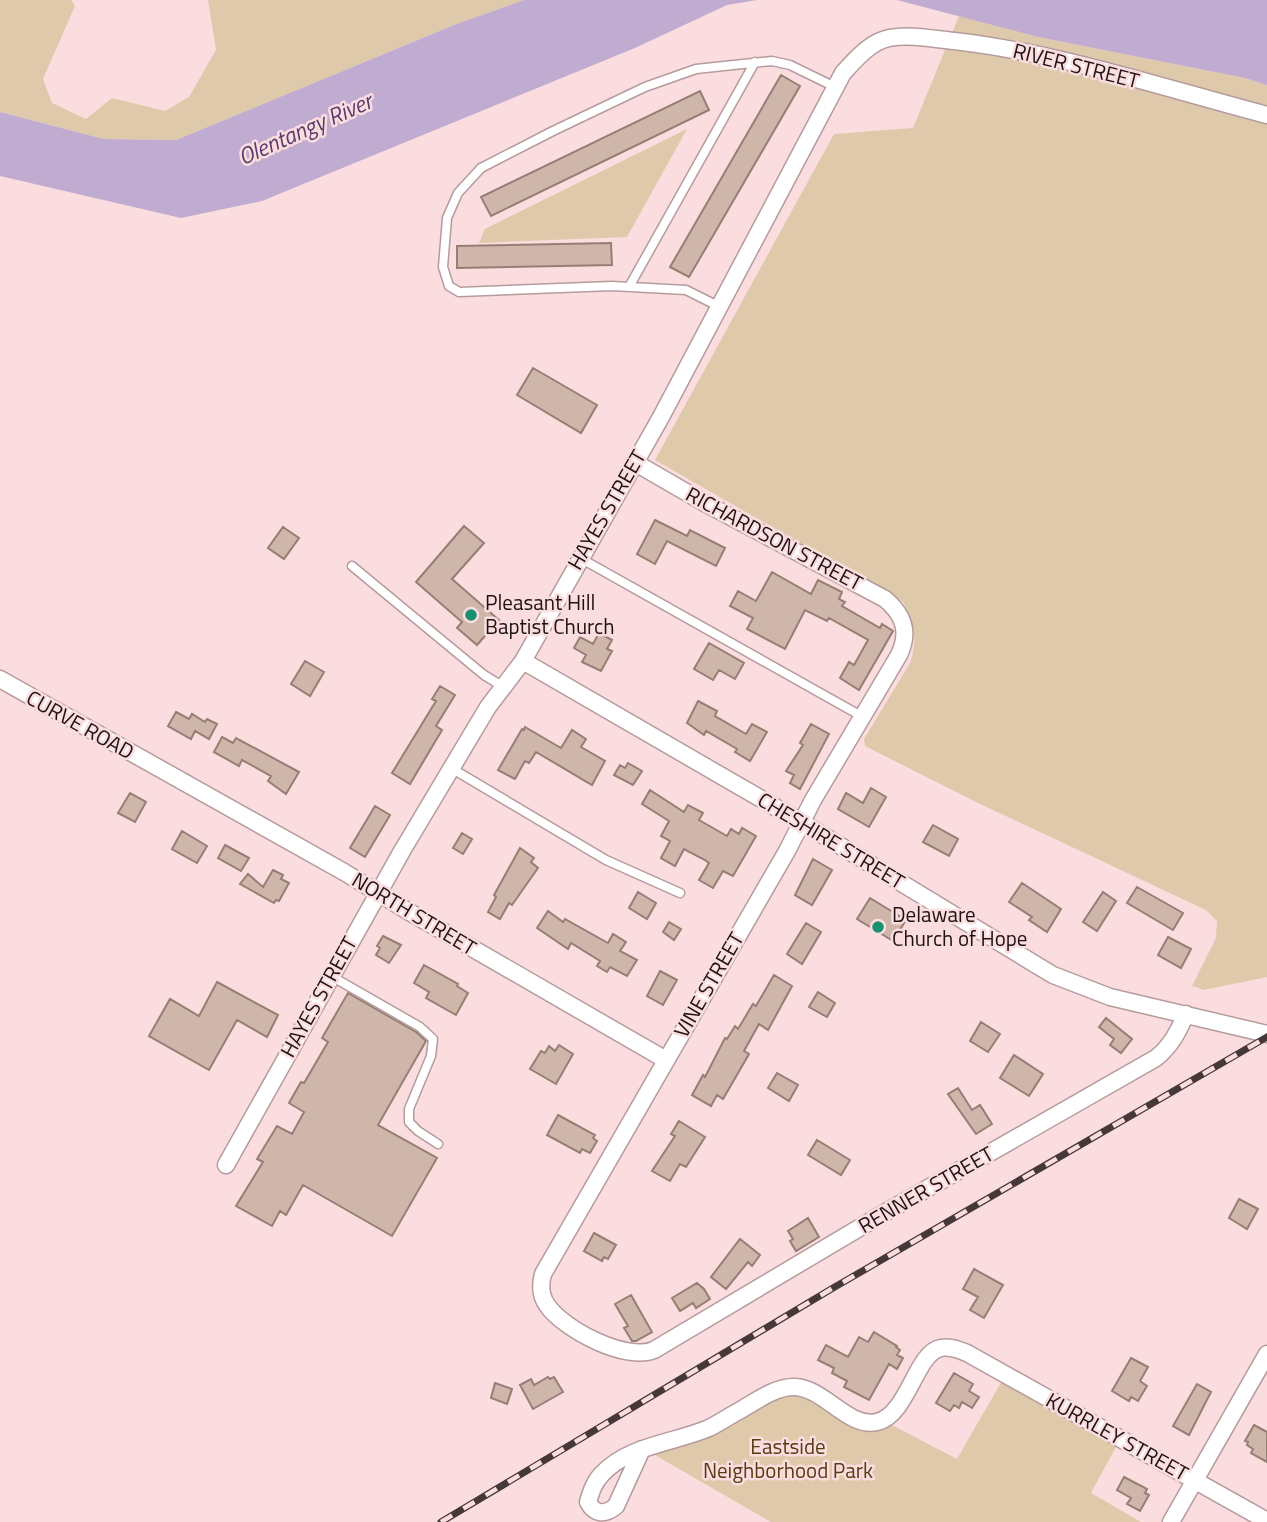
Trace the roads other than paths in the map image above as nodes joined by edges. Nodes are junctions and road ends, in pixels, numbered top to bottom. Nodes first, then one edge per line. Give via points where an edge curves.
1 (883, 40) joint
2 (755, 62) junction
3 (835, 87) junction
4 (1267, 116) edge
5 (629, 287) junction
6 (718, 306) junction
7 (634, 461) junction
8 (580, 558) junction
9 (352, 566) dead end
10 (905, 626) joint
11 (523, 661) junction
12 (0, 679) edge
13 (502, 686) junction
14 (863, 717) junction
15 (451, 768) junction
16 (161, 769) joint
17 (802, 822) junction
18 (378, 892) junction
19 (680, 893) dead end
20 (331, 976) junction
21 (1186, 1014) junction
22 (1264, 1030) edge
23 (666, 1060) junction
24 (438, 1144) dead end
25 (226, 1165) dead end
26 (582, 1332) joint
27 (1267, 1354) edge
28 (642, 1449) dead end
29 (1195, 1480) junction
30 (1267, 1521) edge
31 (1171, 1522) edge

1 - 3 street, HAYES STREET via 864,51
1 - 4 street, RIVER STREET via 925,38 1026,52
2 - 3 lane via 790,65
2 - 5 lane
2 - 5 lane via 696,69 645,87 481,168 458,193 447,218 443,267 449,286 459,292
3 - 6 street, HAYES STREET
5 - 6 lane via 686,290
6 - 7 street, HAYES STREET
7 - 8 street, HAYES STREET
7 - 10 street, RICHARDSON STREET via 885,599
8 - 11 street, HAYES STREET
8 - 14 lane
9 - 13 lane
10 - 14 street, VINE STREET via 899,655
11 - 13 street, HAYES STREET
11 - 17 street, CHESHIRE STREET
12 - 16 street, CURVE ROAD
13 - 15 street, HAYES STREET
14 - 17 street, VINE STREET
15 - 18 street, HAYES STREET
15 - 19 lane via 606,860
16 - 18 street, NORTH STREET
17 - 21 street, CHESHIRE STREET via 1053,975 1110,997
17 - 23 street, VINE STREET
18 - 20 street, HAYES STREET
18 - 23 street, NORTH STREET
20 - 24 lane via 433,1039 431,1056 409,1109 409,1122
20 - 25 street, HAYES STREET
21 - 22 street
21 - 26 street, RENNER STREET via 1177,1036 1156,1058 654,1350 632,1353 611,1348
23 - 26 street, VINE STREET via 540,1283 554,1313
27 - 29 street
28 - 29 street, KURRLEY STREET via 709,1428 773,1392 797,1387 867,1423 879,1422 891,1414 929,1354 943,1347 967,1353
29 - 30 street, KURRLEY STREET
29 - 31 street

